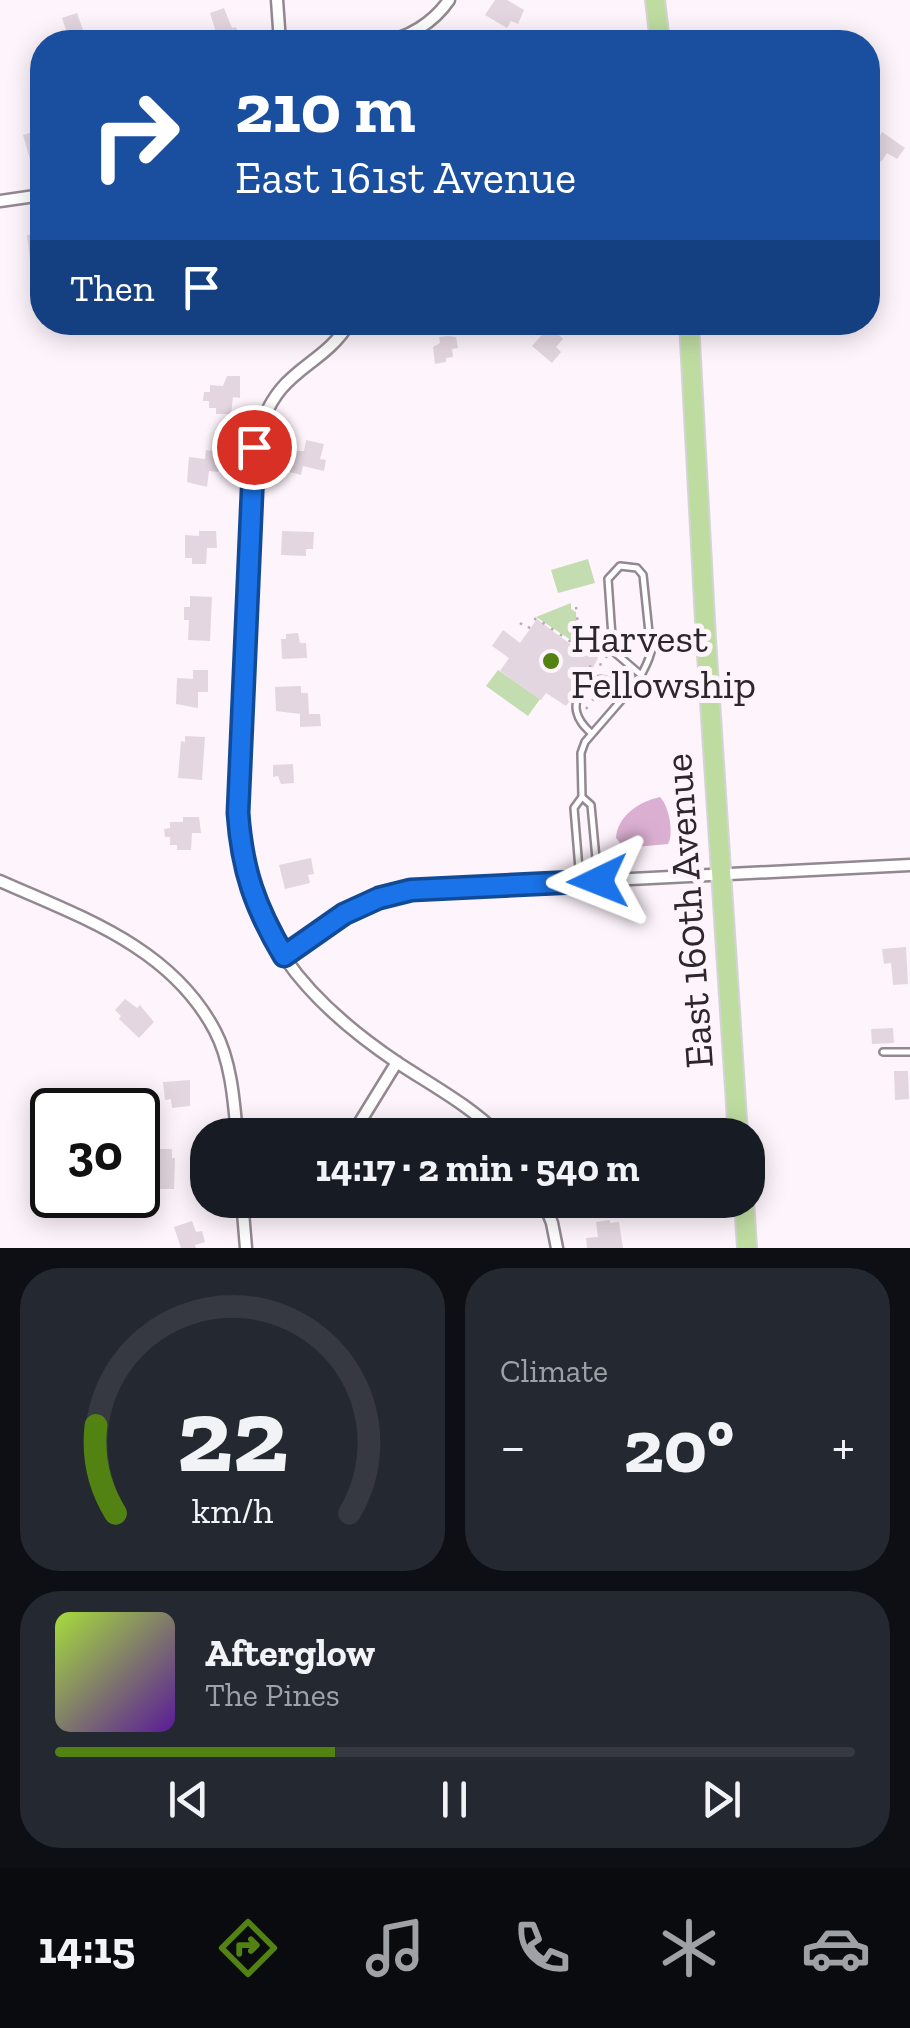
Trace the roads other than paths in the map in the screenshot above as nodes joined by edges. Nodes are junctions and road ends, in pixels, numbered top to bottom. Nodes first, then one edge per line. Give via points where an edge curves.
1 (277, 0) edge
2 (449, 0) edge
3 (655, 0) edge
4 (279, 30) edge
5 (417, 30) edge
6 (659, 30) edge
7 (30, 197) edge
8 (0, 201) edge
9 (341, 335) edge
10 (690, 335) edge
11 (641, 675) junction
12 (626, 694) junction
13 (592, 734) junction
14 (582, 797) junction
15 (910, 865) edge
16 (720, 876) junction
17 (0, 881) edge
18 (580, 881) junction
19 (598, 881) junction
20 (284, 956) junction
21 (883, 1052) dead end
22 (910, 1052) edge
23 (397, 1062) junction
24 (235, 1118) edge
25 (362, 1118) edge
26 (482, 1118) edge
27 (737, 1118) edge
28 (244, 1218) edge
29 (548, 1218) edge
30 (746, 1218) edge
31 (246, 1248) edge
32 (557, 1248) edge
33 (748, 1248) edge

1 - 4 street
2 - 5 street
3 - 6 main road
7 - 8 street
9 - 20 street via 282,387 254,447 240,849 263,920
10 - 16 main road, East 160th Avenue
11 - 11 lane via 651,652 644,576 620,566 608,579 613,652
11 - 12 lane
12 - 13 lane
12 - 13 lane via 609,680 587,685 575,707
13 - 14 lane via 581,753
14 - 18 lane via 574,808
14 - 19 lane via 591,805
15 - 16 street
16 - 19 street
16 - 27 main road, East 160th Avenue
17 - 24 street via 99,925 164,965 216,1032
18 - 19 street
18 - 20 street via 411,890 379,898
20 - 23 street via 338,1020
21 - 22 lane
23 - 25 street
23 - 26 street
28 - 31 street
29 - 32 street
30 - 33 main road

